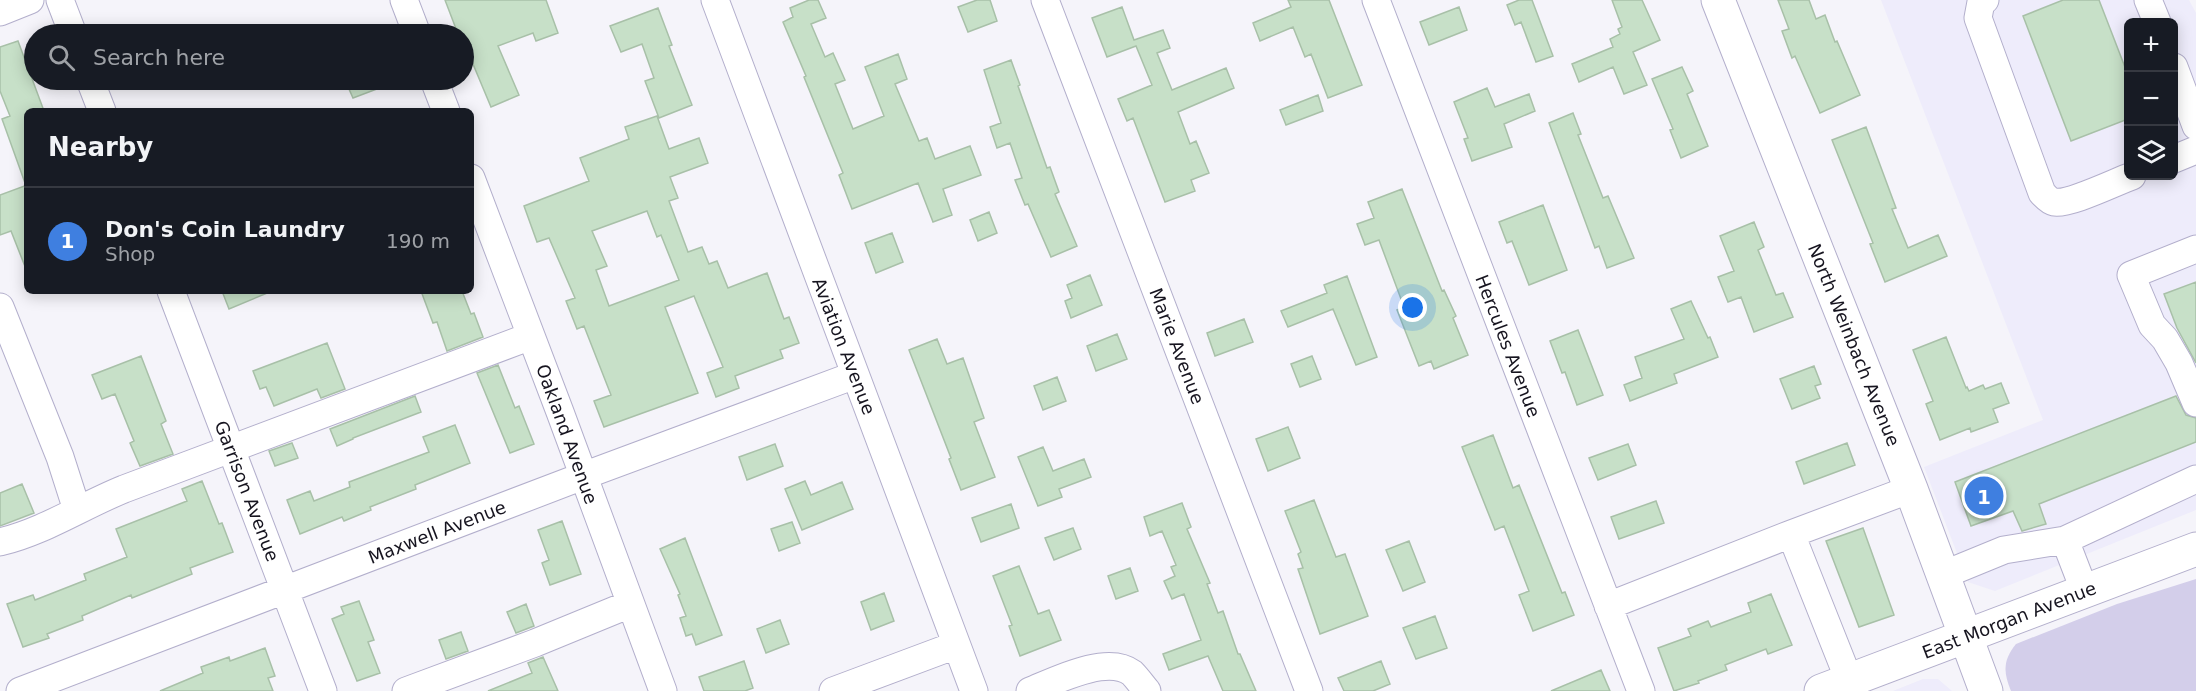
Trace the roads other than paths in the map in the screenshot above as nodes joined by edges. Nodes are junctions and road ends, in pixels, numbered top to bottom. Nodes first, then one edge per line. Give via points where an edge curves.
1 (30, 0) edge
2 (60, 0) edge
3 (404, 0) edge
4 (715, 0) edge
5 (1045, 0) edge
6 (1376, 0) edge
7 (1718, 0) edge
8 (1985, 0) edge
9 (2148, 0) edge
10 (0, 12) edge
11 (2155, 18) edge
12 (69, 24) edge
13 (413, 24) edge
14 (2176, 72) edge
15 (94, 90) edge
16 (438, 90) edge
17 (101, 108) edge
18 (445, 108) edge
19 (2196, 126) edge
20 (2196, 150) edge
21 (2178, 157) edge
22 (2124, 179) edge
23 (474, 186) edge
24 (2196, 249) edge
25 (172, 294) edge
26 (0, 307) edge
27 (531, 336) junction
28 (855, 375) junction
29 (2196, 403) edge
30 (231, 450) junction
31 (583, 476) junction
32 (2196, 479) edge
33 (1911, 489) junction
34 (77, 510) junction
35 (1791, 534) junction
36 (2065, 540) junction
37 (0, 542) edge
38 (2196, 549) edge
39 (1943, 574) junction
40 (284, 590) junction
41 (2085, 592) junction
42 (630, 604) junction
43 (1608, 606) junction
44 (1965, 637) junction
45 (956, 645) junction
46 (1835, 686) edge
47 (20, 691) edge
48 (323, 691) edge
49 (406, 691) edge
50 (663, 691) edge
51 (833, 691) edge
52 (974, 691) edge
53 (1030, 691) edge
54 (1147, 691) edge
55 (1309, 691) edge
56 (1641, 691) edge
57 (1986, 691) edge

1 - 10 street
2 - 12 street
3 - 13 street
4 - 28 street, Aviation Avenue
5 - 55 street, Marie Avenue
6 - 43 street, Hercules Avenue
7 - 33 main road, North Weinbach Avenue
8 - 22 street via 1981,2 1978,18 2042,193 2055,202 2070,200
9 - 11 street
14 - 19 street
15 - 17 street
16 - 18 street
20 - 21 street
23 - 27 street, Oakland Avenue
24 - 29 street via 2131,275 2152,325 2179,363
25 - 30 street, Garrison Avenue
26 - 34 street
27 - 30 street
27 - 31 street, Oakland Avenue
28 - 31 street, Maxwell Avenue
28 - 45 street, Aviation Avenue
30 - 34 street
30 - 40 street, Garrison Avenue
31 - 40 street, Maxwell Avenue
31 - 42 street, Oakland Avenue
32 - 36 street
33 - 35 street
33 - 39 main road, North Weinbach Avenue
34 - 37 street via 48,526
35 - 43 street
35 - 46 street
36 - 39 street via 2004,550
36 - 41 street
38 - 41 main road, East Morgan Avenue
39 - 44 main road, North Weinbach Avenue
40 - 47 street, Maxwell Avenue
40 - 48 street, Garrison Avenue
41 - 44 main road, East Morgan Avenue
42 - 49 street
42 - 50 street, Oakland Avenue
43 - 56 street, Hercules Avenue
44 - 46 main road, East Morgan Avenue
44 - 57 main road, North Weinbach Avenue
45 - 51 street
45 - 52 street, Aviation Avenue
53 - 54 street via 1076,673 1116,666 1131,673

